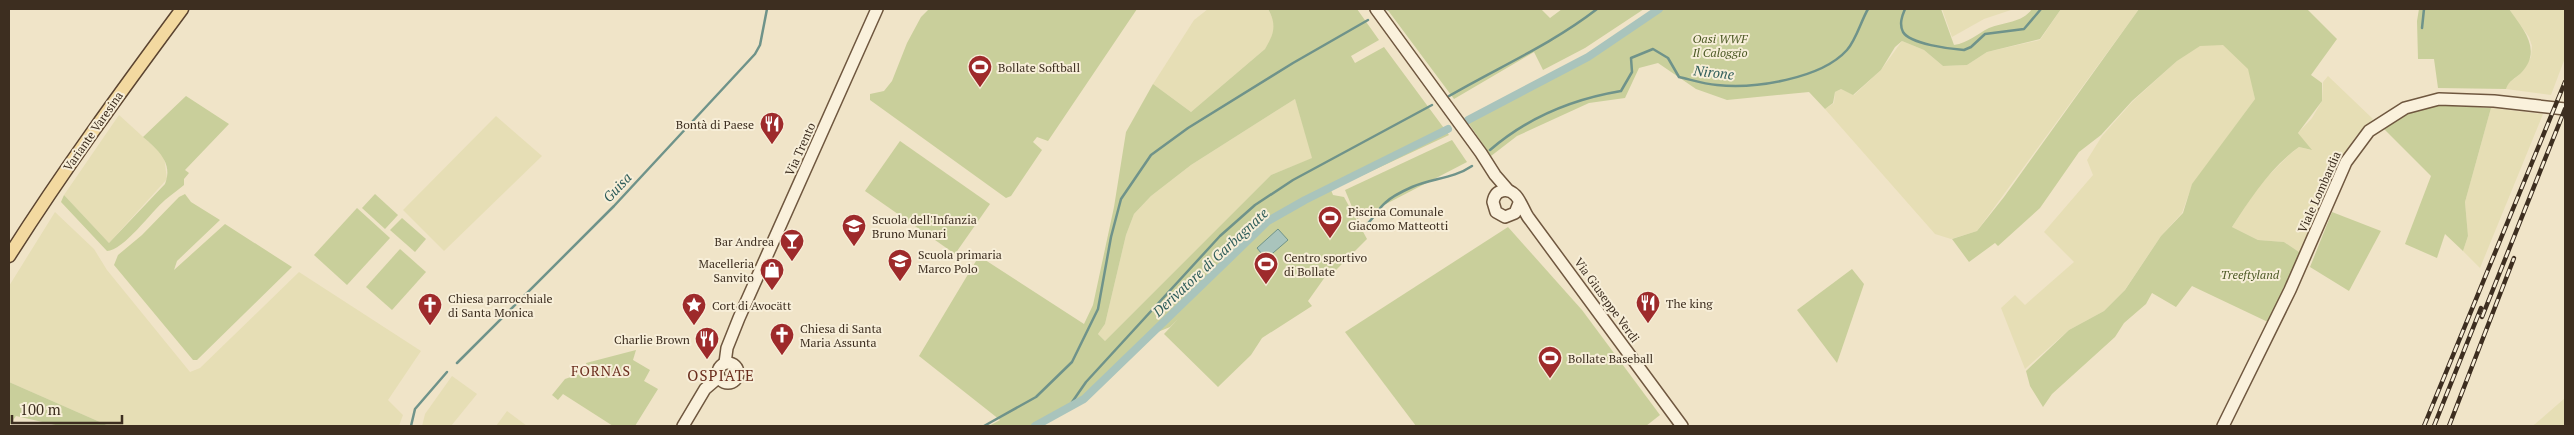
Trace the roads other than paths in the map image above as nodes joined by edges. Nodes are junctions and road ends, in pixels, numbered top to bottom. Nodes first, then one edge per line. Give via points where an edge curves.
1 (182, 9) edge
2 (877, 9) edge
3 (1376, 9) edge
4 (2565, 109) edge
5 (1488, 165) junction
6 (1508, 190) junction
7 (1494, 198) junction
8 (1519, 203) junction
9 (1511, 215) junction
10 (1545, 239) junction
11 (9, 256) edge
12 (728, 363) junction
13 (721, 379) junction
14 (684, 426) edge
15 (1682, 426) edge
16 (2223, 426) edge

1 - 11 main road, Variante Varesina via 114,100
2 - 12 street, Via Trento via 727,348
3 - 5 street
4 - 16 street, Viale Lombardia via 2487,100 2439,99 2391,114 2369,131 2346,162 2290,290
5 - 6 street
5 - 7 street
6 - 7 street
6 - 8 street via 1516,195
7 - 9 street via 1496,212 1503,216
8 - 9 street
8 - 10 street, Via Giuseppe Verdi
9 - 10 street, Via Giuseppe Verdi
10 - 15 street, Via Giuseppe Verdi
12 - 13 street via 718,369
12 - 13 street via 737,368 738,376 730,383
13 - 14 street

